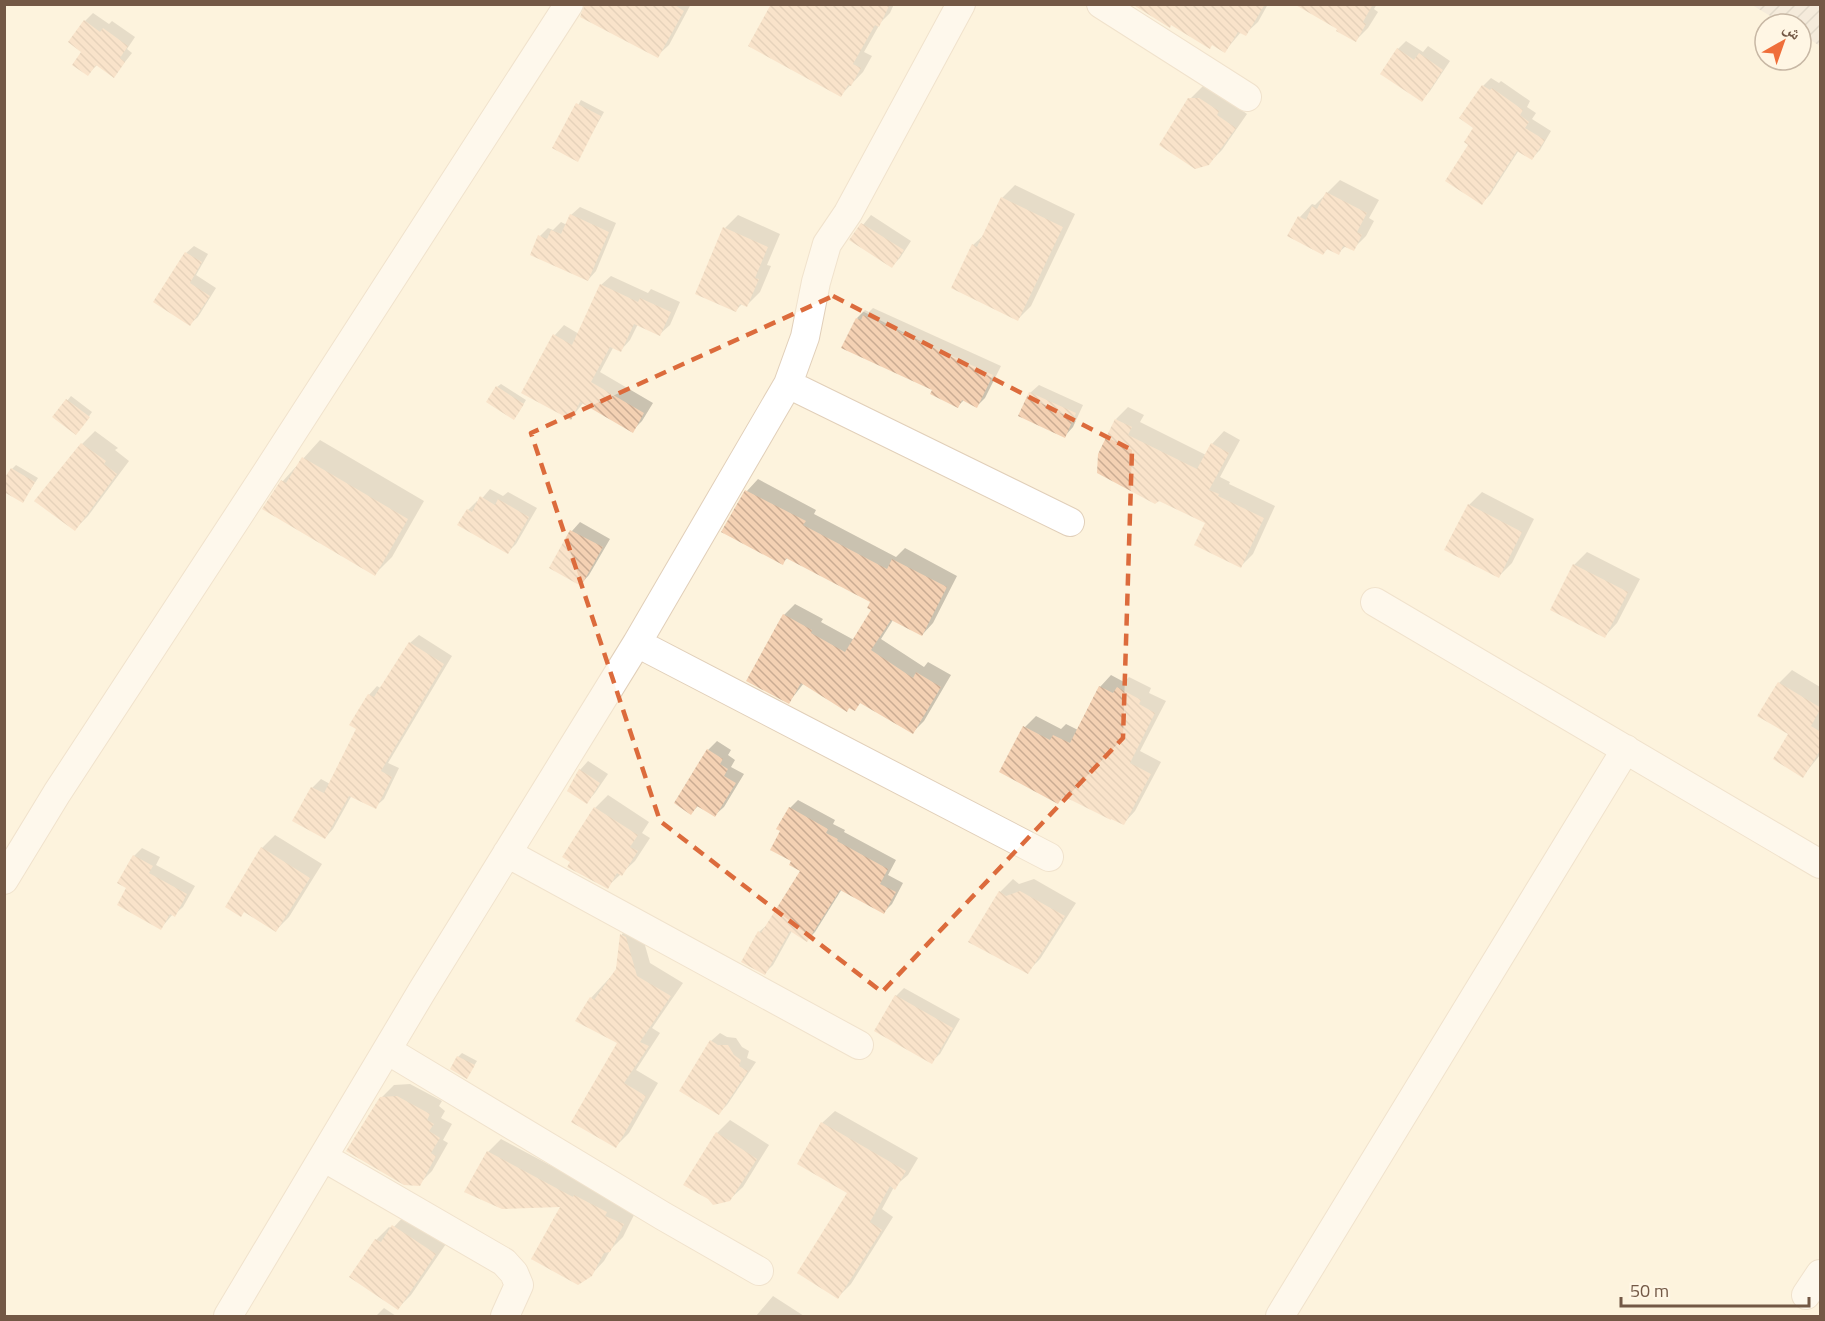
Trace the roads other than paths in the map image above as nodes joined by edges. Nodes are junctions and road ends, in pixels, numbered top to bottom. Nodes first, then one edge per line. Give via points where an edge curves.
1 (569, 4) edge
2 (961, 4) edge
3 (1101, 4) edge
4 (1247, 97) dead end
5 (789, 384) junction
6 (1070, 522) dead end
7 (1375, 602) dead end
8 (637, 643) junction
9 (1626, 749) junction
10 (507, 853) junction
11 (1049, 857) dead end
12 (1821, 864) edge
13 (4, 880) edge
14 (859, 1045) dead end
15 (387, 1050) junction
16 (323, 1157) junction
17 (759, 1270) dead end
18 (228, 1317) edge
19 (505, 1317) edge
20 (1280, 1317) edge

1 - 13 street
2 - 5 street via 848,213 827,244 805,337
3 - 4 street
5 - 6 street
5 - 8 street
7 - 9 street
8 - 10 street
8 - 11 street
9 - 12 street
9 - 20 street
10 - 14 street
10 - 15 street
15 - 16 street
15 - 17 street
16 - 18 street
16 - 19 street via 504,1262 519,1285

